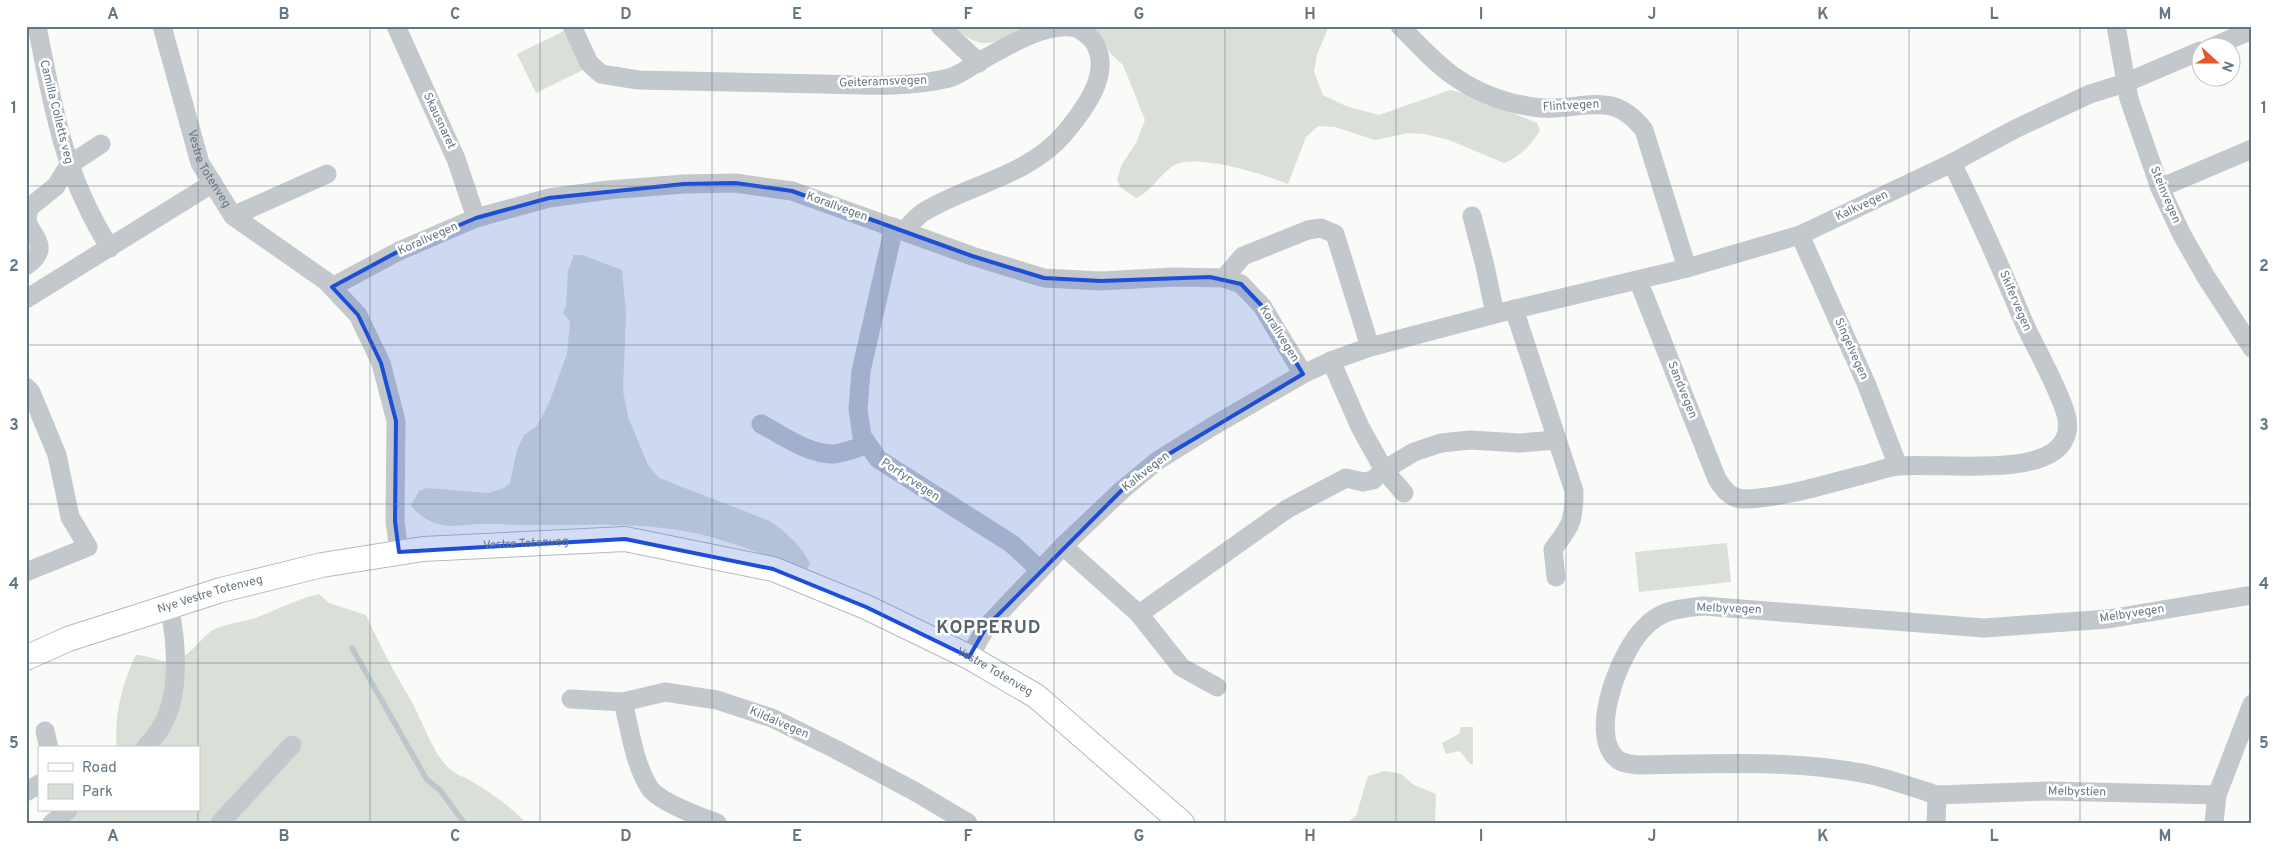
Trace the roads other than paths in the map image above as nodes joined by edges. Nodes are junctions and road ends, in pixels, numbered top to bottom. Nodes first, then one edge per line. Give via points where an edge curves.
1 (37, 26) edge
2 (162, 26) edge
3 (396, 26) edge
4 (572, 26) edge
5 (940, 26) edge
6 (1400, 26) edge
7 (2116, 26) edge
8 (2252, 30) edge
9 (2233, 38) edge
10 (2190, 55) edge
11 (979, 62) junction
12 (2125, 83) junction
13 (101, 144) dead end
14 (2252, 149) edge
15 (1952, 163) junction
16 (69, 164) junction
17 (327, 174) dead end
18 (213, 184) junction
19 (2160, 188) junction
20 (233, 216) junction
21 (476, 218) junction
22 (1480, 221) dead end
23 (899, 229) junction
24 (1800, 235) junction
25 (110, 248) junction
26 (26, 266) edge
27 (1687, 268) junction
28 (1224, 278) junction
29 (1638, 280) junction
30 (332, 287) junction
31 (26, 299) edge
32 (1505, 312) junction
33 (2251, 346) edge
34 (1370, 347) junction
35 (1331, 361) junction
36 (1303, 374) junction
37 (26, 387) edge
38 (761, 424) dead end
39 (1556, 440) junction
40 (868, 444) junction
41 (1898, 466) junction
42 (1384, 470) junction
43 (1404, 493) dead end
44 (1063, 546) junction
45 (398, 552) junction
46 (1040, 570) junction
47 (26, 572) edge
48 (1556, 578) dead end
49 (2252, 595) edge
50 (169, 606) junction
51 (1139, 614) junction
52 (970, 657) junction
53 (26, 658) edge
54 (1217, 687) dead end
55 (571, 699) dead end
56 (623, 702) junction
57 (2252, 704) edge
58 (292, 745) dead end
59 (147, 746) edge
60 (38, 785) edge
61 (26, 792) edge
62 (1937, 794) junction
63 (2216, 795) junction
64 (66, 812) edge
65 (52, 823) edge
66 (220, 823) edge
67 (717, 823) edge
68 (968, 823) edge
69 (1182, 823) edge
70 (1936, 823) edge
71 (2214, 823) edge

1 - 16 street, Camilla Colletts veg via 56,120
2 - 18 street, Vestre Totenveg via 200,163
3 - 21 street, Skausnaret via 456,159
4 - 11 street, Geiteramsvegen via 589,63 601,74 638,80 878,85 951,77
5 - 11 street
6 - 27 street, Flintvegen via 1451,76 1483,93 1540,108 1603,104 1621,108 1633,116 1644,130
7 - 12 street, Steinvegen
8 - 9 street
10 - 12 street, Kalkvegen
11 - 23 street, Geiteramsvegen via 1042,30 1062,26 1077,28 1092,39 1099,50 1101,66 1094,90 1081,112 1062,136 1034,159 925,210
12 - 15 street, Kalkvegen via 2082,98
12 - 19 street, Steinvegen
13 - 16 street
14 - 19 street
15 - 24 street, Kalkvegen
15 - 41 street, Skifervegen via 2065,411 2068,428 2056,451 2018,463 1990,467
16 - 25 street, Camilla Colletts veg via 91,218
16 - 26 street via 56,186 30,206 27,220 39,246 36,256
17 - 20 street
18 - 20 street, Vestre Totenveg
18 - 25 street
19 - 33 street, Steinvegen via 2196,260
20 - 30 street, Vestre Totenveg
21 - 23 street, Korallvegen via 549,198 608,190 735,183 792,191
21 - 30 street, Korallvegen via 399,251
22 - 32 street via 1485,266
23 - 28 street, Korallvegen via 1044,278 1101,281
23 - 40 street, Porfyrvegen via 861,371 858,409 862,436
24 - 27 street, Kalkvegen
24 - 41 street, Singelvegen via 1866,383
25 - 31 street
27 - 29 street, Kalkvegen
28 - 34 street via 1243,256 1308,230 1330,230 1335,234
28 - 36 street, Korallvegen via 1241,284 1262,306
29 - 32 street, Kalkvegen
29 - 41 street, Sandvegen via 1717,479 1731,496 1741,499 1791,492
30 - 45 street, Vestre Totenveg via 358,314 381,363 396,421 395,521
32 - 34 street, Kalkvegen
32 - 39 street
34 - 35 street, Kalkvegen
35 - 36 street, Kalkvegen
35 - 42 street via 1360,427
36 - 44 street, Kalkvegen via 1157,461
37 - 47 street via 57,455 70,516 88,547
38 - 40 street via 809,448 832,454
39 - 42 street via 1441,443 1414,452
39 - 48 street via 1574,491 1574,506 1570,527 1553,549
40 - 46 street, Porfyrvegen via 878,459 1012,544
42 - 43 street
42 - 51 street via 1374,480 1363,482 1346,478 1287,509
44 - 46 street, Kalkvegen
44 - 51 street
45 - 50 main road, Nye Vestre Totenveg via 322,565
45 - 52 main road, Vestre Totenveg via 625,539 773,569 866,607
46 - 52 street, Kalkvegen via 987,626
49 - 62 street, Melbyvegen via 2108,619 1984,628 1703,606 1668,610 1644,628 1628,650 1615,679 1606,732 1612,754 1622,762 1638,765 1818,767 1868,774
50 - 53 main road, Nye Vestre Totenveg via 68,639
50 - 59 street via 175,632 175,679 161,728
51 - 54 street via 1181,667
52 - 69 main road, Vestre Totenveg via 1036,696
55 - 56 street, Kildalvegen
56 - 67 street via 637,757 650,789 676,806
56 - 68 street, Kildalvegen via 665,692 717,700 772,718 896,781
57 - 63 street
58 - 66 street
60 - 61 street
62 - 63 street, Melbystien via 2049,791
62 - 70 street
63 - 71 street
64 - 65 street

